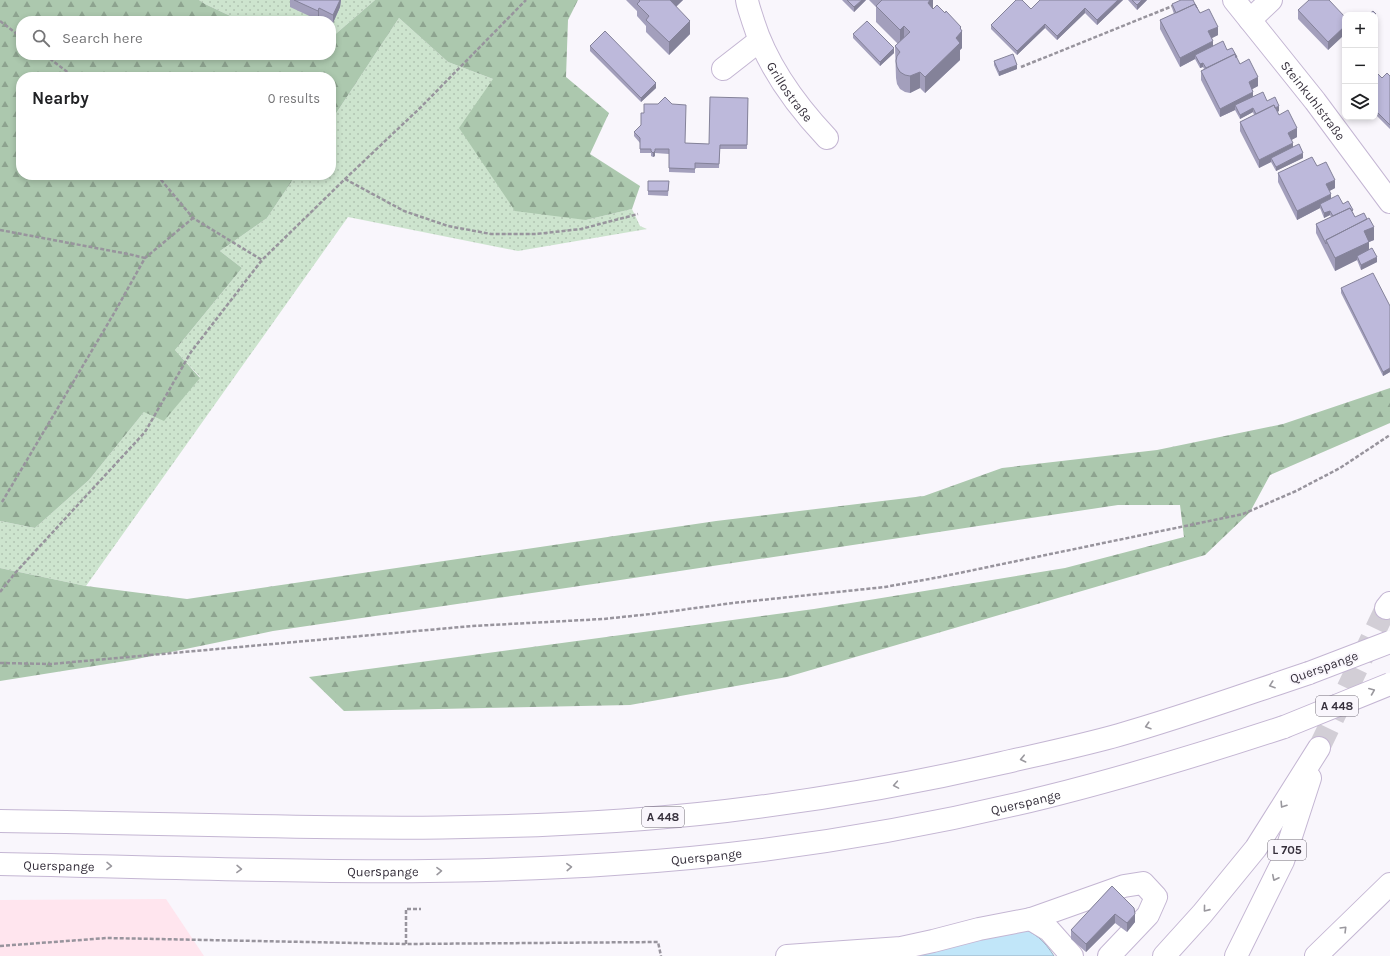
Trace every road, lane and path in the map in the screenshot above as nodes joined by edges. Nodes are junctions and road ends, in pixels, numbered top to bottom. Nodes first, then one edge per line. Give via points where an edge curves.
1 (526, 0) edge
2 (747, 0) edge
3 (1234, 0) edge
4 (1271, 0) edge
5 (1180, 3) edge
6 (1250, 20) junction
7 (0, 21) edge
8 (16, 33) edge
9 (759, 41) junction
10 (52, 60) edge
11 (1021, 67) dead end
12 (723, 69) dead end
13 (67, 72) edge
14 (827, 138) dead end
15 (344, 179) junction
16 (161, 180) edge
17 (1390, 202) edge
18 (638, 214) dead end
19 (192, 218) junction
20 (0, 230) edge
21 (145, 258) junction
22 (262, 260) junction
23 (1390, 435) edge
24 (2, 502) dead end
25 (0, 592) edge
26 (1390, 642) edge
27 (0, 663) edge
28 (1390, 684) edge
29 (0, 821) edge
30 (0, 864) edge
31 (1390, 884) edge
32 (420, 909) dead end
33 (1031, 919) junction
34 (406, 944) junction
35 (0, 946) edge
36 (1239, 951) edge
37 (842, 954) edge
38 (661, 956) edge
39 (787, 956) edge
40 (1072, 956) edge
41 (1109, 956) edge
42 (1164, 956) edge
43 (1316, 956) edge

1 - 15 path via 421,107
2 - 9 main road, Grillostraße
3 - 6 main road, Steinkuhlstraße
4 - 6 main road
5 - 11 path
6 - 17 main road, Steinkuhlstraße via 1315,101
7 - 8 path
9 - 12 main road
9 - 14 main road, Grillostraße via 788,92
10 - 13 path
15 - 18 path via 404,211 448,226 491,234 536,234 581,229
15 - 22 path
16 - 19 path
19 - 21 path
19 - 22 path
20 - 21 path
21 - 24 path
22 - 25 path via 190,352 145,432
23 - 27 path via 1340,468 1243,514 885,587 603,619 472,626 51,664
26 -> 29 main road, Querspange / A 448, bridge via 1214,706 1118,735 1032,757 910,783 726,811 603,822 472,827 289,828
30 -> 28 main road, Querspange / A 448, bridge via 404,871 554,868 678,859 808,843 924,824 1044,798 1123,777 1284,727
43 -> 31 main road
32 - 34 path via 406,909
33 - 37 main road via 901,948
33 - 40 main road via 1049,930
33 - 41 main road via 1124,886 1143,883 1156,897 1148,916
34 - 35 path via 107,938
34 - 38 path via 658,942
36 - 42 main road, L 705 via 1283,861 1319,748 1256,848
37 - 39 main road

